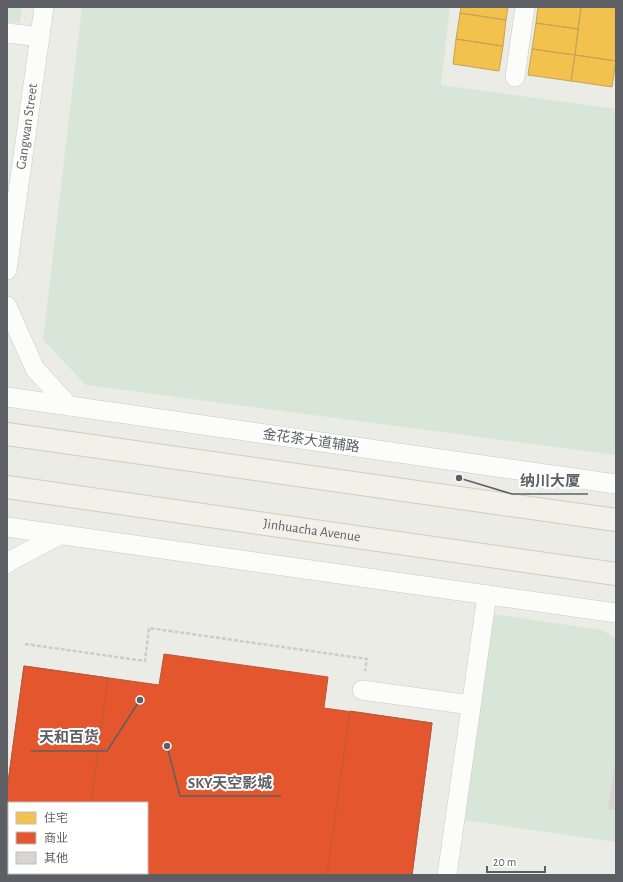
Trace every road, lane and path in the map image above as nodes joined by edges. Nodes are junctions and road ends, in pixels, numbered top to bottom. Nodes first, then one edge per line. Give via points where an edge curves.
1 (44, 7) edge
2 (525, 7) edge
3 (7, 33) edge
4 (40, 37) junction
5 (515, 77) dead end
6 (7, 270) edge
7 (7, 306) edge
8 (7, 397) edge
9 (69, 406) junction
10 (7, 434) edge
11 (616, 484) edge
12 (7, 487) edge
13 (616, 520) edge
14 (7, 527) edge
15 (61, 534) junction
16 (7, 564) edge
17 (616, 574) edge
18 (486, 595) junction
19 (616, 613) edge
20 (25, 644) dead end
21 (362, 690) joint
22 (471, 705) junction
23 (447, 875) edge

1 - 4 street, Gangwan Street
2 - 5 street
3 - 4 street
4 - 6 street, Gangwan Street
7 - 9 street via 35,369
8 - 9 street, 金花茶大道辅路
9 - 11 street, 金花茶大道辅路
10 - 13 main road
12 - 17 main road, Jinhuacha Avenue
14 - 15 street
15 - 16 street
15 - 18 street
18 - 19 street
18 - 22 street
20 - 21 path via 145,661 149,628 367,659
21 - 22 street
22 - 23 street

